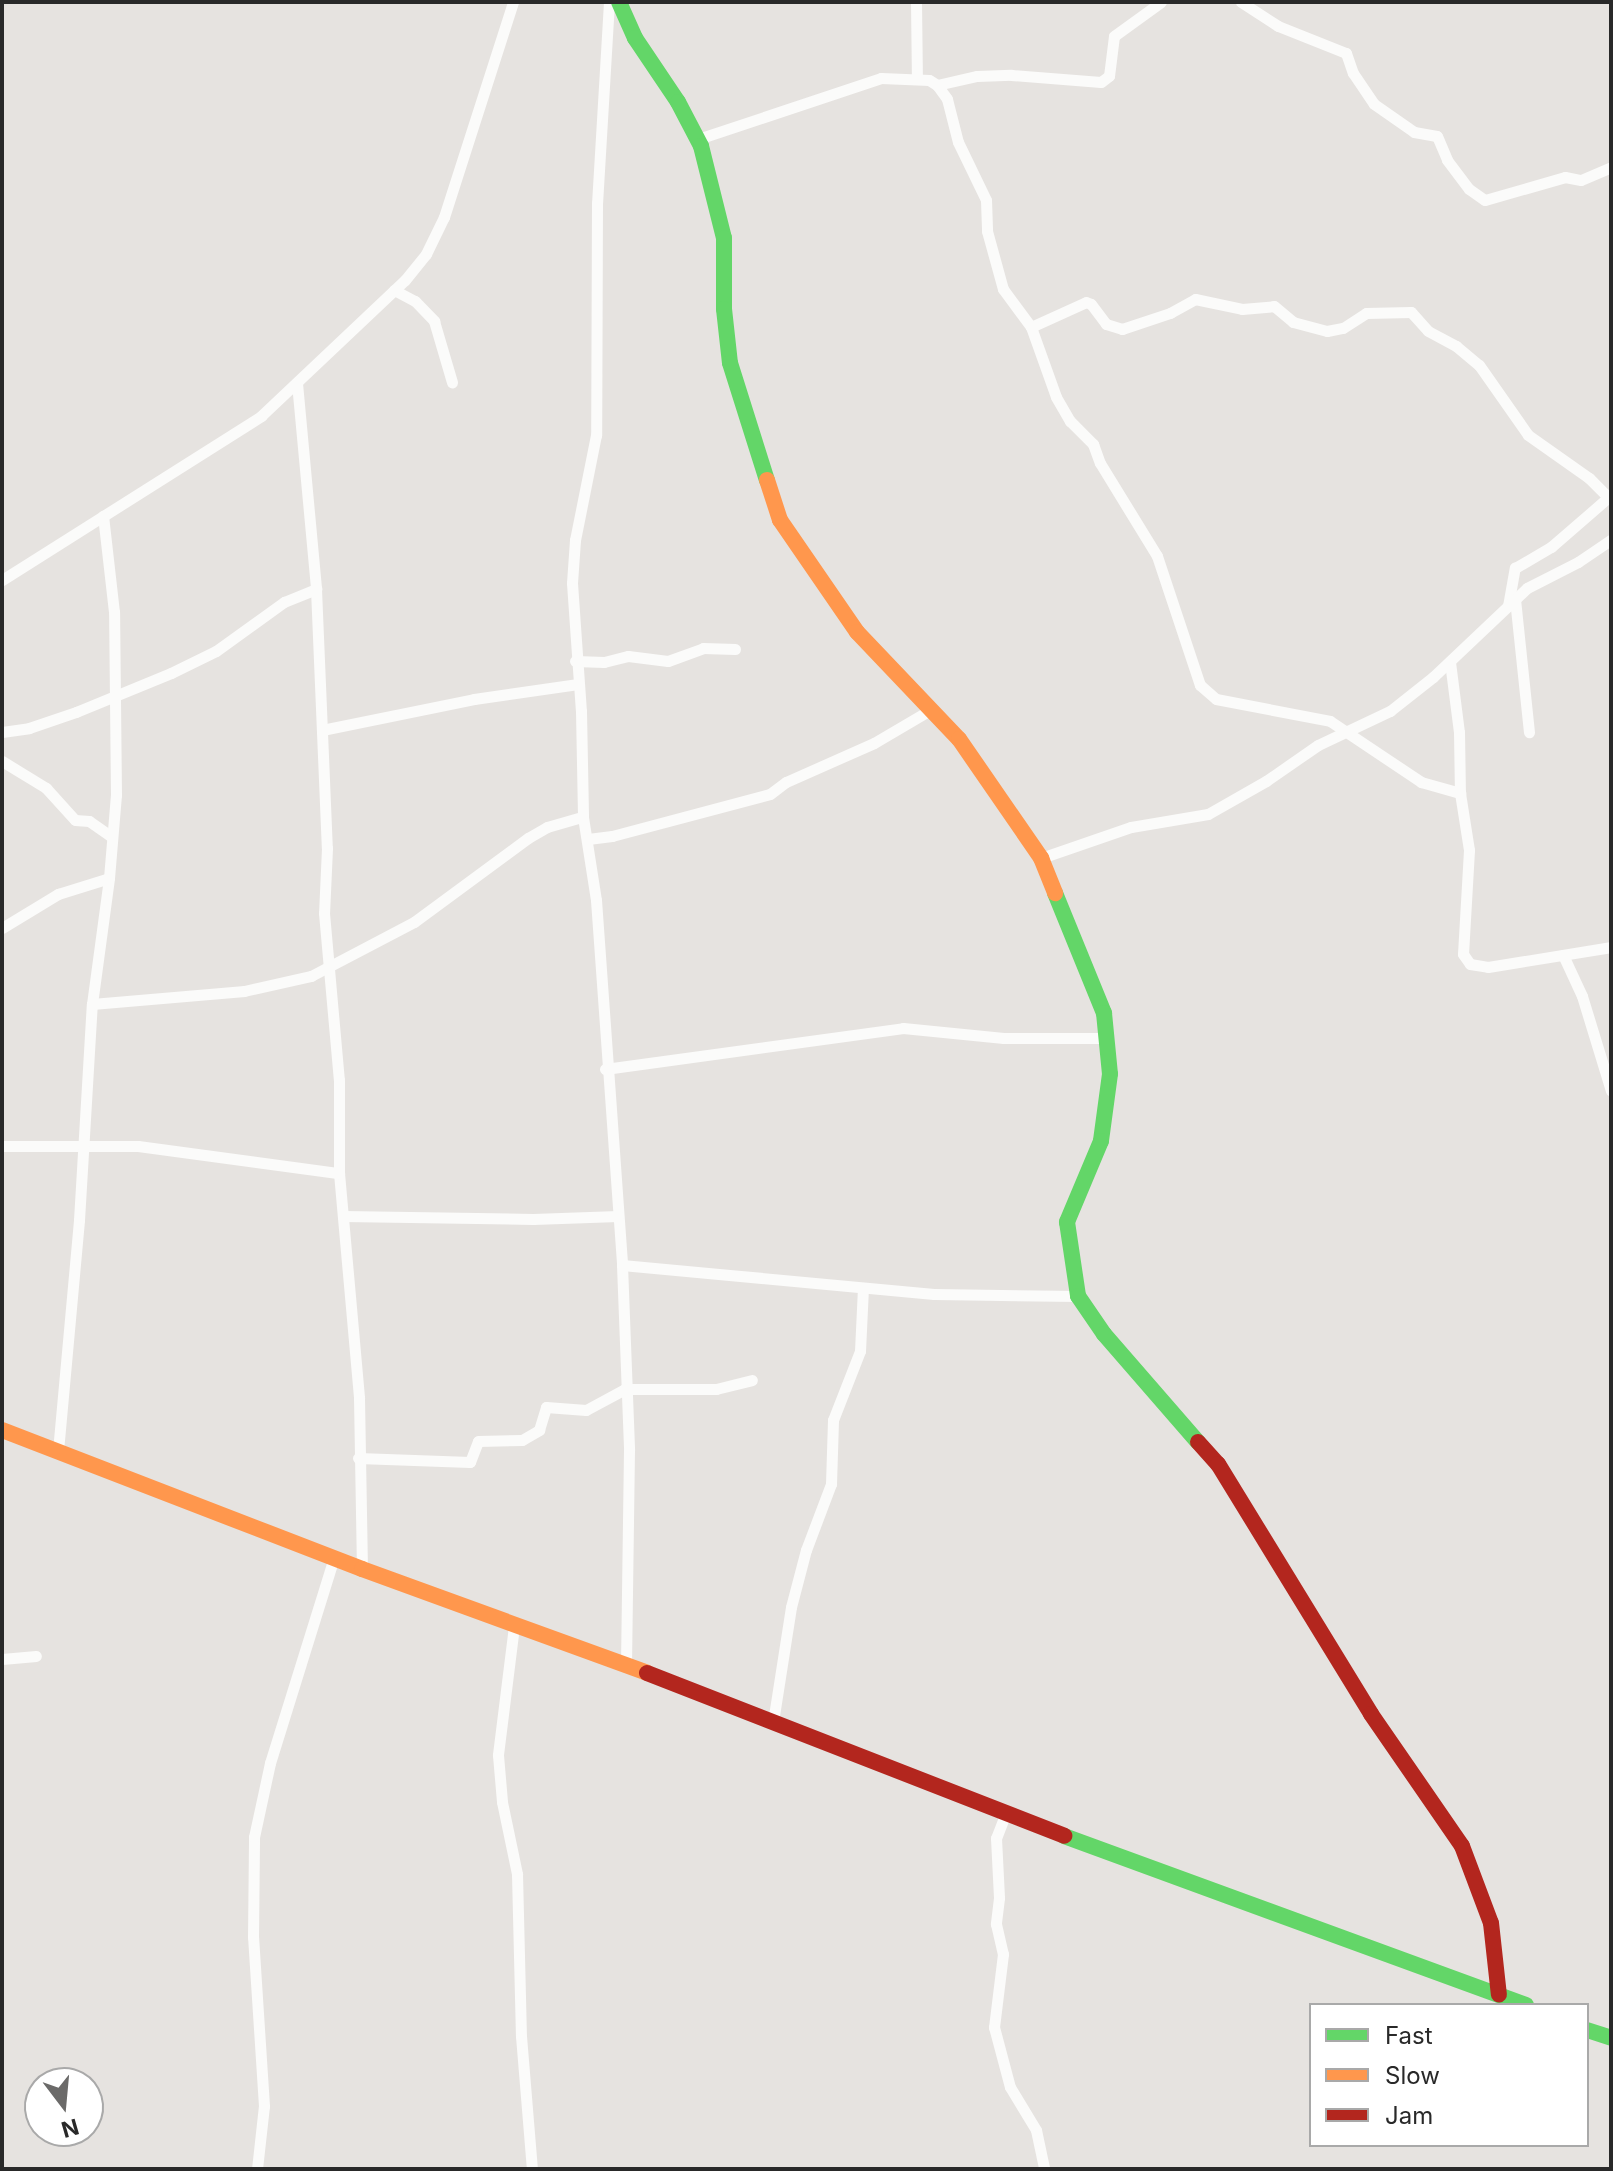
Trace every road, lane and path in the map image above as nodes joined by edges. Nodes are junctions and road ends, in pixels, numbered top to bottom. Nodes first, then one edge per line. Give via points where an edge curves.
1 (513, 2) edge
2 (609, 2) edge
3 (619, 2) edge
4 (916, 2) edge
5 (1161, 2) edge
6 (1241, 2) edge
7 (917, 79) junction
8 (937, 85) junction
9 (698, 139) junction
10 (1611, 167) edge
11 (394, 290) junction
12 (1031, 327) junction
13 (452, 382) dead end
14 (297, 383) junction
15 (1610, 496) edge
16 (103, 516) junction
17 (1611, 540) edge
18 (2, 580) edge
19 (316, 589) junction
20 (1511, 603) junction
21 (735, 649) dead end
22 (575, 661) junction
23 (1450, 662) junction
24 (578, 684) junction
25 (116, 694) junction
26 (932, 709) junction
27 (322, 730) junction
28 (2, 732) edge
29 (1349, 732) junction
30 (1529, 732) dead end
31 (2, 761) edge
32 (1460, 793) junction
33 (583, 817) junction
34 (112, 837) junction
35 (588, 839) junction
36 (1041, 858) junction
37 (109, 878) junction
38 (2, 928) edge
39 (1611, 947) edge
40 (1563, 955) junction
41 (329, 969) junction
42 (92, 1004) junction
43 (1108, 1038) junction
44 (605, 1069) junction
45 (1611, 1091) edge
46 (2, 1146) edge
47 (82, 1147) junction
48 (339, 1173) junction
49 (343, 1216) junction
50 (618, 1216) junction
51 (622, 1265) junction
52 (863, 1288) junction
53 (1078, 1296) junction
54 (752, 1380) dead end
55 (625, 1389) junction
56 (2, 1430) edge
57 (58, 1451) junction
58 (358, 1458) junction
59 (334, 1558) junction
60 (362, 1569) junction
61 (514, 1626) junction
62 (36, 1656) dead end
63 (2, 1659) edge
64 (626, 1666) junction
65 (773, 1722) junction
66 (1005, 1815) junction
67 (1499, 1995) junction
68 (1521, 2003) edge
69 (1589, 2031) edge
70 (1611, 2038) edge
71 (257, 2169) edge
72 (532, 2169) edge
73 (1044, 2169) edge

1 - 11 street via 444,217 426,254
2 - 22 street via 597,203 596,425 575,540
3 - 9 street via 635,38
4 - 7 street
5 - 8 street via 1114,36 1109,76 1101,82 1011,75
6 - 10 street via 1278,26 1346,53 1374,104 1414,132 1437,136 1447,160 1469,189 1485,200 1565,177 1581,180
7 - 8 street
7 - 9 street via 872,80
8 - 12 street via 986,200 987,231 1003,289
9 - 26 street via 724,238 730,363 780,520 857,632
11 - 13 street via 415,301 434,321
11 - 14 street
12 - 15 street via 1086,302 1106,324 1122,329 1195,299 1242,309 1274,306 1293,322 1327,331 1366,313 1411,312 1428,331 1479,365 1528,435
12 - 29 street via 1056,397 1093,444 1157,556 1191,664 1206,693 1311,716
14 - 16 street via 261,416
14 - 19 street
15 - 20 street via 1551,547 1515,568
16 - 18 street
16 - 25 street
17 - 20 street via 1527,588
19 - 25 street via 284,602 216,651
19 - 27 street
20 - 23 street
20 - 30 street
21 - 22 street via 703,648 668,661 628,656
22 - 24 street
23 - 29 street via 1390,711
23 - 32 street
24 - 27 street
24 - 33 street
25 - 28 street via 29,728
25 - 34 street
26 - 35 street via 770,794
26 - 36 street via 979,763
27 - 41 street
29 - 32 street via 1421,782
29 - 36 street via 1318,745 1208,814 1131,827
31 - 34 street via 46,788 75,820 89,821
32 - 40 street via 1469,850 1463,954 1470,964 1488,967
33 - 35 street
33 - 41 street via 528,838 414,922
34 - 37 street
35 - 44 street
36 - 43 street via 1104,1013
37 - 38 street via 67,890
37 - 42 street
39 - 40 street
40 - 45 street via 1582,996
41 - 42 street via 278,986
41 - 48 street via 339,1080
42 - 47 street
43 - 44 street via 1004,1038 903,1028
43 - 53 street via 1110,1074 1101,1141 1067,1222
44 - 50 street
46 - 47 street
47 - 48 street via 138,1146
47 - 57 street
48 - 49 street
49 - 50 street
49 - 58 street via 359,1398
50 - 51 street
51 - 52 street
51 - 55 street
52 - 53 street
52 - 65 street via 860,1351 833,1420 831,1484 791,1607
53 - 67 street via 1104,1334 1218,1464 1371,1714 1462,1846 1491,1923
54 - 55 street via 716,1389
55 - 58 street via 586,1410 546,1407 535,1434 522,1440 478,1441 470,1462
55 - 64 street
56 - 57 street
57 - 59 street
58 - 60 street
59 - 60 street
59 - 71 street via 270,1763 254,1837 253,1937 264,2106
60 - 61 street
61 - 64 street
61 - 72 street via 498,1755 517,1874 521,2036
62 - 63 street
64 - 65 street
65 - 66 street
66 - 67 street
66 - 73 street via 995,1852 996,1924 1003,1954 994,2027 1010,2087 1036,2130
67 - 68 street
69 - 70 street

